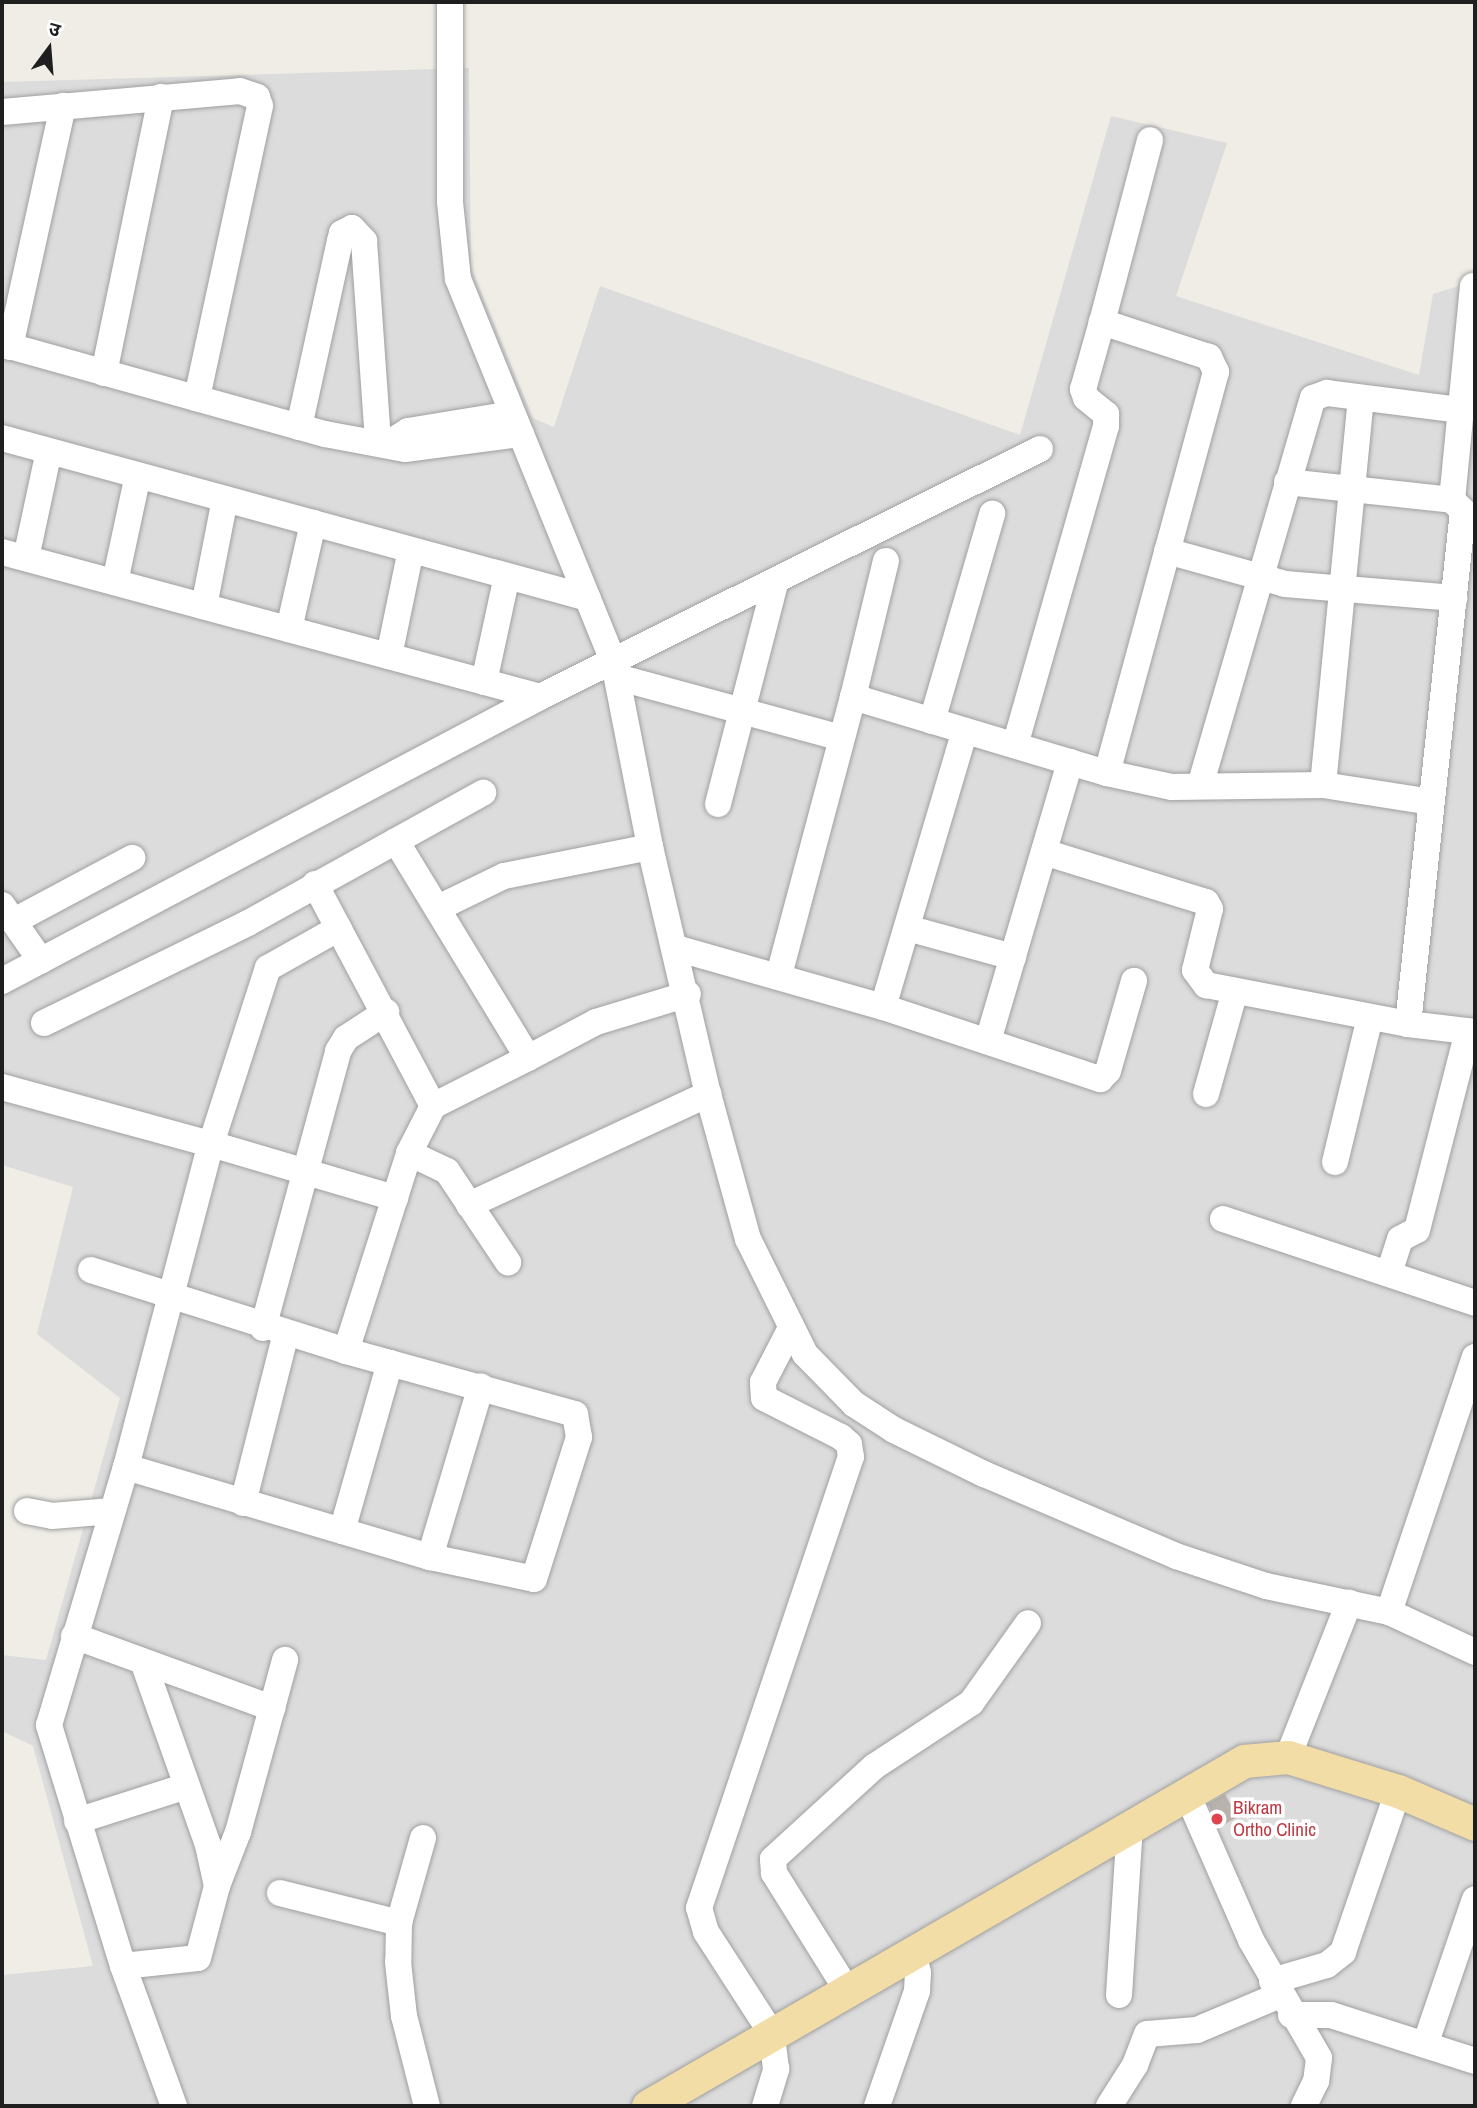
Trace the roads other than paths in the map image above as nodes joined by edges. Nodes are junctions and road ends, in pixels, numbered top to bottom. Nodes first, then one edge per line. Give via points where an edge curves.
1 (450, 2) edge
2 (161, 97) junction
3 (63, 106) junction
4 (2, 112) edge
5 (1150, 140) dead end
6 (1473, 286) dead end
7 (1102, 322) junction
8 (6, 345) edge
9 (104, 373) junction
10 (197, 398) junction
11 (1361, 400) junction
12 (1461, 410) junction
13 (517, 424) junction
14 (299, 427) junction
15 (2, 438) edge
16 (383, 443) junction
17 (1040, 449) dead end
18 (49, 451) junction
19 (138, 475) junction
20 (1287, 482) junction
21 (1352, 489) junction
22 (225, 499) junction
23 (1452, 500) junction
24 (992, 514) dead end
25 (313, 523) junction
26 (411, 550) junction
27 (1167, 551) junction
28 (14, 555) edge
29 (887, 561) dead end
30 (507, 576) junction
31 (1259, 578) junction
32 (115, 582) junction
33 (775, 583) junction
34 (1342, 590) junction
35 (588, 598) junction
36 (1454, 598) junction
37 (204, 606) junction
38 (289, 629) junction
39 (389, 656) junction
40 (615, 670) junction
41 (484, 682) junction
42 (540, 697) junction
43 (853, 697) junction
44 (738, 710) junction
45 (932, 721) junction
46 (965, 731) junction
47 (841, 738) junction
48 (1015, 745) junction
49 (1070, 762) junction
50 (1107, 773) junction
51 (1324, 785) junction
52 (1200, 786) junction
53 (483, 793) dead end
54 (1431, 802) junction
55 (718, 804) dead end
56 (396, 841) junction
57 (650, 847) junction
58 (1044, 852) junction
59 (132, 858) dead end
60 (314, 884) junction
61 (438, 908) junction
62 (9, 913) edge
63 (339, 928) junction
64 (907, 928) junction
65 (676, 948) junction
66 (1013, 957) junction
67 (41, 961) junction
68 (779, 975) junction
69 (2, 981) edge
70 (1134, 981) dead end
71 (1235, 991) junction
72 (688, 994) junction
73 (883, 1007) junction
74 (387, 1012) junction
75 (1370, 1017) junction
76 (44, 1023) dead end
77 (1408, 1024) junction
78 (1471, 1032) edge
79 (988, 1041) junction
80 (528, 1058) junction
81 (2, 1087) edge
82 (708, 1094) junction
83 (1206, 1094) dead end
84 (433, 1105) junction
85 (211, 1144) junction
86 (410, 1153) junction
87 (1335, 1163) dead end
88 (307, 1172) junction
89 (395, 1198) junction
90 (469, 1205) junction
91 (1223, 1219) dead end
92 (508, 1262) dead end
93 (91, 1270) dead end
94 (1389, 1273) junction
95 (172, 1296) junction
96 (1475, 1303) edge
97 (791, 1328) junction
98 (275, 1331) junction
99 (346, 1351) junction
100 (1475, 1357) edge
101 (390, 1363) junction
102 (481, 1386) junction
103 (126, 1467) junction
104 (243, 1503) junction
105 (27, 1511) dead end
106 (113, 1511) junction
107 (342, 1531) junction
108 (430, 1556) junction
109 (1349, 1603) junction
110 (1389, 1612) junction
111 (1028, 1623) dead end
112 (74, 1636) junction
113 (1475, 1652) edge
114 (285, 1660) dead end
115 (144, 1664) junction
116 (272, 1708) junction
117 (1287, 1757) junction
118 (187, 1786) junction
119 (1398, 1791) junction
120 (1187, 1794) junction
121 (77, 1821) junction
122 (1475, 1824) edge
123 (1130, 1826) junction
124 (423, 1838) dead end
125 (217, 1886) junction
126 (280, 1893) dead end
127 (1475, 1899) edge
128 (399, 1923) junction
129 (913, 1952) junction
130 (123, 1966) junction
131 (847, 1990) junction
132 (1119, 1995) dead end
133 (1281, 1997) junction
134 (772, 2034) junction
135 (1425, 2045) junction
136 (1475, 2061) edge
137 (174, 2106) edge
138 (427, 2106) edge
139 (648, 2106) edge
140 (765, 2106) edge
141 (877, 2106) edge
142 (1109, 2106) edge
143 (1304, 2106) edge

1 - 13 street via 452,238 471,320
2 - 3 street
2 - 9 street
2 - 10 street via 240,90 251,92 260,106
3 - 4 street
3 - 8 street
5 - 7 street
6 - 12 street
7 - 27 street via 1209,357 1215,366
7 - 48 street via 1083,389 1086,398 1106,414 1106,426
8 - 9 street
9 - 10 street
10 - 14 street
11 - 12 street
11 - 20 street via 1327,393 1313,398
11 - 21 street
12 - 23 street
13 - 16 street via 421,449
13 - 35 street
14 - 16 street
14 - 16 street via 342,233 352,228 364,241
15 - 18 street
17 - 33 street
18 - 19 street
18 - 28 street
19 - 22 street
19 - 32 street
20 - 21 street
20 - 31 street
21 - 23 street
21 - 34 street
22 - 25 street
22 - 37 street
23 - 36 street via 1460,505 1463,517
24 - 45 street
25 - 26 street
25 - 38 street
26 - 30 street
26 - 39 street
27 - 31 street
27 - 50 street
28 - 32 street
29 - 43 street
30 - 35 street
30 - 41 street
31 - 34 street
31 - 52 street
32 - 37 street
33 - 40 street
33 - 44 street
34 - 36 street
34 - 51 street
35 - 40 street
36 - 54 street
37 - 38 street
38 - 39 street
39 - 41 street
40 - 42 street
40 - 44 street
40 - 57 street
41 - 42 street
42 - 67 street
43 - 45 street
43 - 47 street
44 - 47 street
44 - 55 street
45 - 46 street
46 - 48 street
46 - 64 street
47 - 68 street
48 - 49 street
49 - 50 street
49 - 58 street
50 - 52 street via 1153,785
51 - 52 street
51 - 54 street
53 - 56 street
54 - 77 street
56 - 60 street
56 - 61 street
57 - 61 street via 504,876
57 - 65 street
58 - 66 street
58 - 71 street via 1206,902 1210,909 1196,976 1206,985
59 - 62 street
60 - 63 street
60 - 76 street via 248,923
61 - 80 street
62 - 67 street
63 - 74 street
63 - 85 street via 268,968
64 - 66 street
64 - 73 street
65 - 68 street
65 - 72 street
66 - 79 street
67 - 69 street
68 - 73 street
70 - 79 street via 1108,1071 1100,1079
71 - 75 street
71 - 83 street
72 - 80 street via 596,1023
72 - 82 street
73 - 79 street
74 - 84 street
74 - 88 street via 342,1044
75 - 77 street
75 - 87 street
77 - 78 street
78 - 94 street via 1417,1230 1401,1239
80 - 84 street
81 - 85 street
82 - 90 street
82 - 97 street via 748,1239
84 - 86 street
85 - 88 street
85 - 95 street
86 - 89 street
86 - 90 street via 447,1171
88 - 89 street
88 - 98 street
89 - 99 street
90 - 92 street
91 - 94 street
93 - 95 street
94 - 96 street
95 - 98 street
95 - 103 street
97 - 109 street via 831,1385 894,1430 1176,1556 1266,1586
97 - 134 street via 763,1382 764,1398 841,1437 849,1444 851,1457 699,1908 706,1932
98 - 99 street
98 - 104 street
99 - 101 street
100 - 110 street
101 - 102 street
101 - 107 street
102 - 108 street
102 - 108 street via 568,1409 580,1423 539,1573 526,1580
103 - 104 street
103 - 106 street
104 - 107 street
105 - 106 street via 52,1516
106 - 112 street
107 - 108 street
109 - 110 street
109 - 117 street
110 - 113 street
111 - 131 street via 971,1703 875,1766 773,1858 774,1873
112 - 115 street
112 - 121 street via 49,1725
114 - 116 street
115 - 116 street
115 - 118 street
116 - 125 street via 238,1832
117 - 119 main road
117 - 120 main road via 1244,1761
118 - 121 street
118 - 125 street
119 - 122 main road
119 - 133 street via 1343,1952
120 - 123 main road
120 - 133 street
121 - 130 street
123 - 129 main road
123 - 132 street
124 - 128 street
125 - 130 street via 198,1958
126 - 128 street
127 - 135 street
128 - 138 street via 400,1990
129 - 131 main road
129 - 141 street via 917,1991
130 - 137 street
131 - 134 main road
133 - 135 street
133 - 142 street via 1198,2030 1147,2034 1135,2065
133 - 143 street via 1319,2058 1316,2081
134 - 139 main road
134 - 140 street via 776,2069
135 - 136 street

